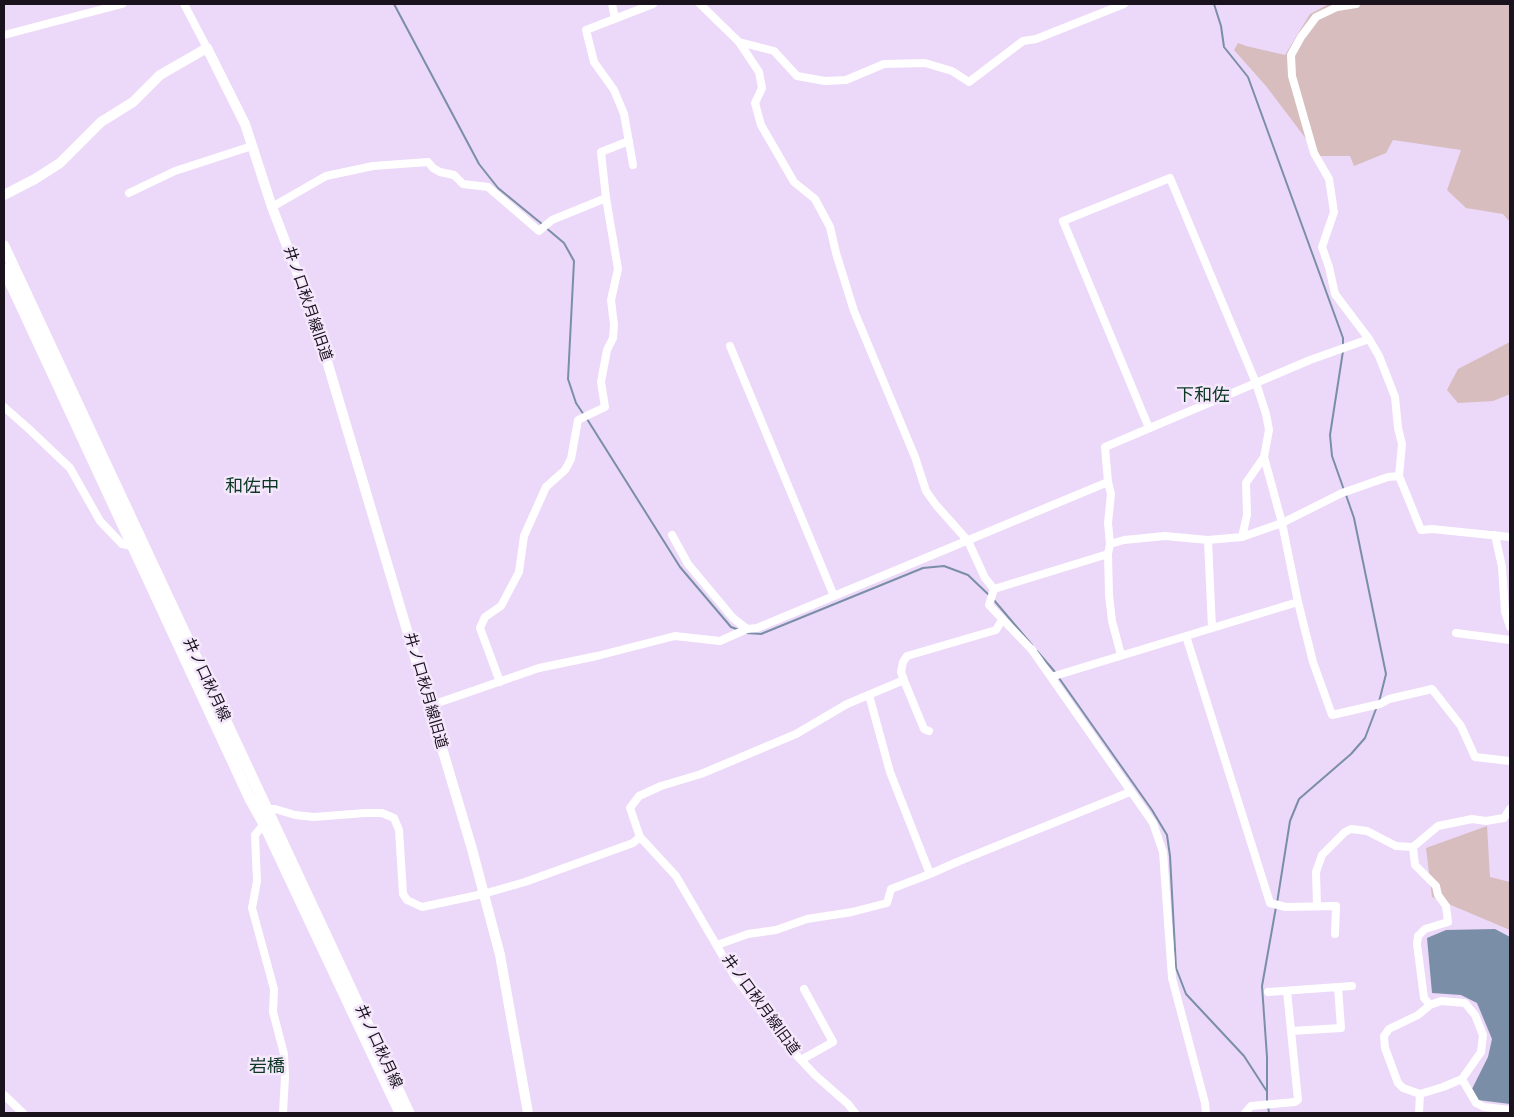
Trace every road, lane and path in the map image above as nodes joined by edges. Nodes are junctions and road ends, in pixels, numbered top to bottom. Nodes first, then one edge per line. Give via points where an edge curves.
1 (122, 4) edge
2 (184, 4) edge
3 (612, 4) edge
4 (653, 4) edge
5 (700, 4) edge
6 (1124, 4) edge
7 (1356, 4) edge
8 (615, 18) junction
9 (4, 35) edge
10 (739, 42) junction
11 (208, 48) junction
12 (629, 141) junction
13 (252, 146) junction
14 (633, 165) dead end
15 (129, 193) dead end
16 (4, 195) edge
17 (606, 198) junction
18 (272, 207) junction
19 (4, 246) edge
20 (4, 269) edge
21 (1369, 339) junction
22 (730, 346) dead end
23 (1256, 383) junction
24 (4, 407) edge
25 (1149, 428) junction
26 (1264, 457) junction
27 (1398, 476) junction
28 (1108, 482) junction
29 (1282, 523) junction
30 (672, 535) dead end
31 (1495, 535) junction
32 (1242, 536) junction
33 (1510, 537) edge
34 (1208, 540) junction
35 (968, 541) junction
36 (137, 543) junction
37 (1110, 544) junction
38 (1108, 554) junction
39 (994, 591) junction
40 (834, 596) junction
41 (1298, 602) junction
42 (1002, 620) junction
43 (1510, 626) edge
44 (747, 628) junction
45 (1212, 628) junction
46 (1456, 633) dead end
47 (1186, 636) junction
48 (1510, 640) edge
49 (1121, 655) junction
50 (1051, 677) junction
51 (903, 678) junction
52 (500, 682) junction
53 (869, 695) junction
54 (429, 706) junction
55 (929, 731) dead end
56 (1510, 761) edge
57 (1130, 792) junction
58 (262, 809) junction
59 (1510, 809) edge
60 (264, 824) junction
61 (640, 837) junction
62 (1413, 847) junction
63 (930, 874) junction
64 (484, 894) junction
65 (1317, 906) junction
66 (1335, 934) dead end
67 (717, 945) junction
68 (1352, 986) dead end
69 (1338, 987) junction
70 (804, 990) dead end
71 (1287, 991) junction
72 (1268, 992) dead end
73 (1430, 1005) junction
74 (1291, 1031) junction
75 (800, 1060) junction
76 (1462, 1079) junction
77 (1420, 1094) junction
78 (4, 1095) edge
79 (1274, 1104) junction
80 (1510, 1110) edge
81 (23, 1113) edge
82 (283, 1113) edge
83 (400, 1113) edge
84 (409, 1113) edge
85 (528, 1113) edge
86 (855, 1113) edge
87 (1206, 1113) edge
88 (1245, 1113) edge
89 (1275, 1113) edge
90 (1419, 1113) edge

1 - 9 street
2 - 11 street, 井ノ口秋月線旧道
3 - 8 street
4 - 8 street
5 - 10 street
6 - 10 street via 1023,42 969,82 952,71 925,63 884,64 846,80 806,78 797,76 774,51
7 - 21 street via 1337,7 1316,17 1291,55 1292,76 1314,154 1329,179 1334,212 1322,247 1335,294
8 - 12 street via 586,30 594,62 614,90 624,114
10 - 35 street via 759,72 762,88 755,103 761,125 794,182 815,199 830,227 854,311 926,491
11 - 13 street, 井ノ口秋月線旧道 via 245,124
11 - 16 street via 160,75 133,102 102,122 60,163
12 - 14 street
12 - 17 street via 601,152
13 - 15 street via 175,171
13 - 18 street, 井ノ口秋月線旧道
17 - 18 street via 552,220 539,231 488,187 463,184 454,175 432,168 428,162 373,166 326,176
17 - 52 street via 618,268 611,300 613,338 607,350 601,382 605,406 578,420 571,459 565,470 546,487 524,536 519,572 501,606 485,617 480,628
18 - 54 street, 井ノ口秋月線旧道 via 313,314
19 - 36 main road, 井ノ口秋月線
20 - 36 main road, 井ノ口秋月線
21 - 23 street
21 - 27 street via 1395,397 1402,444
22 - 40 street
23 - 25 street
23 - 25 street via 1170,178 1063,221
23 - 26 street via 1269,430
24 - 36 street via 70,468 100,521 122,544
25 - 28 street via 1105,447
26 - 29 street
26 - 32 street via 1246,483 1247,515
27 - 29 street via 1342,493
27 - 31 street via 1421,530
28 - 35 street
28 - 37 street via 1111,494
29 - 32 street
29 - 41 street
30 - 44 street via 688,564 733,618
31 - 33 street
31 - 43 street via 1502,567 1505,612
32 - 34 street
34 - 37 street via 1165,536
34 - 45 street
35 - 39 street
35 - 40 street
36 - 58 main road, 井ノ口秋月線
37 - 38 street
38 - 39 street
38 - 49 street via 1112,622
39 - 42 street via 989,605
40 - 44 street via 756,628
41 - 45 street
41 - 56 street via 1313,662 1332,715 1432,689 1461,726 1475,757
42 - 50 street via 1032,650
42 - 51 street via 996,630 907,656 901,672
44 - 52 street via 720,640 676,636 539,668
45 - 47 street
46 - 48 street
47 - 49 street
47 - 65 street via 1270,903 1286,907
49 - 50 street
50 - 57 street
51 - 53 street
51 - 55 street via 924,729
52 - 54 street
53 - 61 street via 796,734 639,796 630,808
53 - 63 street via 890,772
54 - 64 street, 井ノ口秋月線旧道
57 - 63 street
57 - 87 street via 1153,823 1163,852 1172,978
58 - 60 main road, 井ノ口秋月線
58 - 64 street via 314,817 382,813 394,818 399,830 403,894 407,900 422,907
58 - 84 main road, 井ノ口秋月線
59 - 62 street via 1504,818 1472,819 1438,826
60 - 82 street via 255,835 257,881 252,908 274,988 273,1012 284,1054
60 - 83 main road, 井ノ口秋月線
61 - 64 street via 633,843
61 - 67 street, 井ノ口秋月線旧道 via 676,876
62 - 65 street via 1396,846 1367,830 1345,832 1322,855 1316,872
62 - 73 street via 1414,865 1436,886 1438,896 1446,906 1448,922 1424,929 1418,936 1424,998
63 - 67 street via 891,889 887,903 748,934
64 - 85 street, 井ノ口秋月線旧道 via 500,955
65 - 66 street via 1336,906
67 - 75 street, 井ノ口秋月線旧道 via 736,976
68 - 69 street
69 - 71 street
69 - 74 street via 1341,1028
70 - 75 street via 832,1042
71 - 72 street
71 - 74 street
73 - 76 street via 1441,1001 1465,1003 1475,1015 1483,1034 1481,1052
73 - 77 street via 1418,1015 1389,1028 1384,1036 1398,1083
74 - 79 street via 1298,1100
75 - 86 street, 井ノ口秋月線旧道
76 - 77 street
76 - 80 street via 1476,1103
77 - 90 street
78 - 81 street
79 - 88 street via 1251,1106
79 - 89 street

